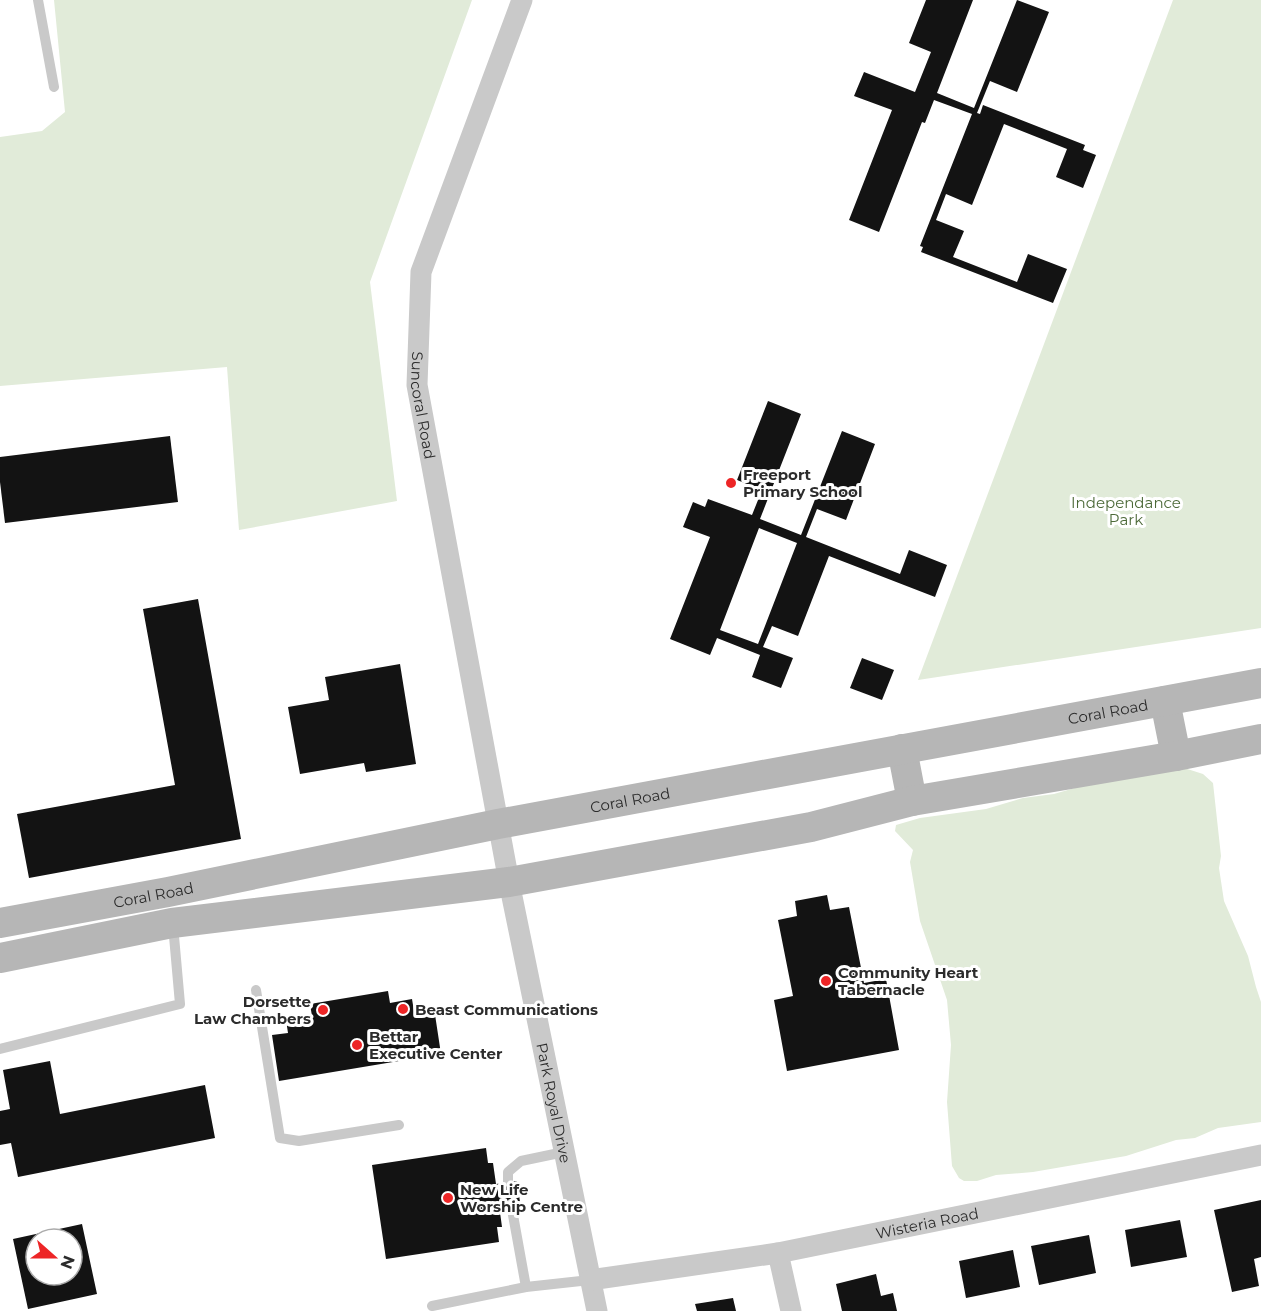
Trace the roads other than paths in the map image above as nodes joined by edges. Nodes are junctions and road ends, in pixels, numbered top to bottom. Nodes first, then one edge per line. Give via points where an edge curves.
1 (38, 0) edge
2 (522, 0) edge
3 (54, 87) dead end
4 (1261, 683) edge
5 (1165, 701) junction
6 (1261, 739) edge
7 (902, 749) junction
8 (1176, 756) junction
9 (912, 801) junction
10 (498, 824) junction
11 (509, 882) junction
12 (170, 908) junction
13 (0, 923) edge
14 (0, 958) edge
15 (256, 990) dead end
16 (0, 1049) edge
17 (399, 1125) dead end
18 (564, 1152) junction
19 (1261, 1155) edge
20 (508, 1182) dead end
21 (511, 1204) dead end
22 (778, 1253) junction
23 (590, 1280) junction
24 (526, 1287) junction
25 (432, 1306) dead end
26 (597, 1311) edge
27 (791, 1311) edge

1 - 3 lane
2 - 10 street, Suncoral Road via 421,272 417,385
4 - 5 main road, Coral Road
5 - 7 main road, Coral Road
5 - 8 main road
6 - 8 main road, Coral Road
7 - 9 main road
7 - 10 main road, Coral Road
8 - 9 main road, Coral Road
9 - 11 main road, Coral Road via 811,827
10 - 11 street, Park Royal Drive
10 - 12 main road, Coral Road
11 - 12 main road, Coral Road
11 - 18 street, Park Royal Drive
12 - 13 main road, Coral Road
12 - 14 main road, Coral Road
12 - 16 lane via 180,1004
15 - 17 lane via 280,1138 299,1141
18 - 20 lane via 521,1161 508,1172
18 - 23 street, Park Royal Drive
19 - 22 street, Wisteria Road
21 - 24 lane
22 - 23 street, Wisteria Road
22 - 27 street
23 - 24 lane
23 - 26 street, Park Royal Drive
24 - 25 lane

